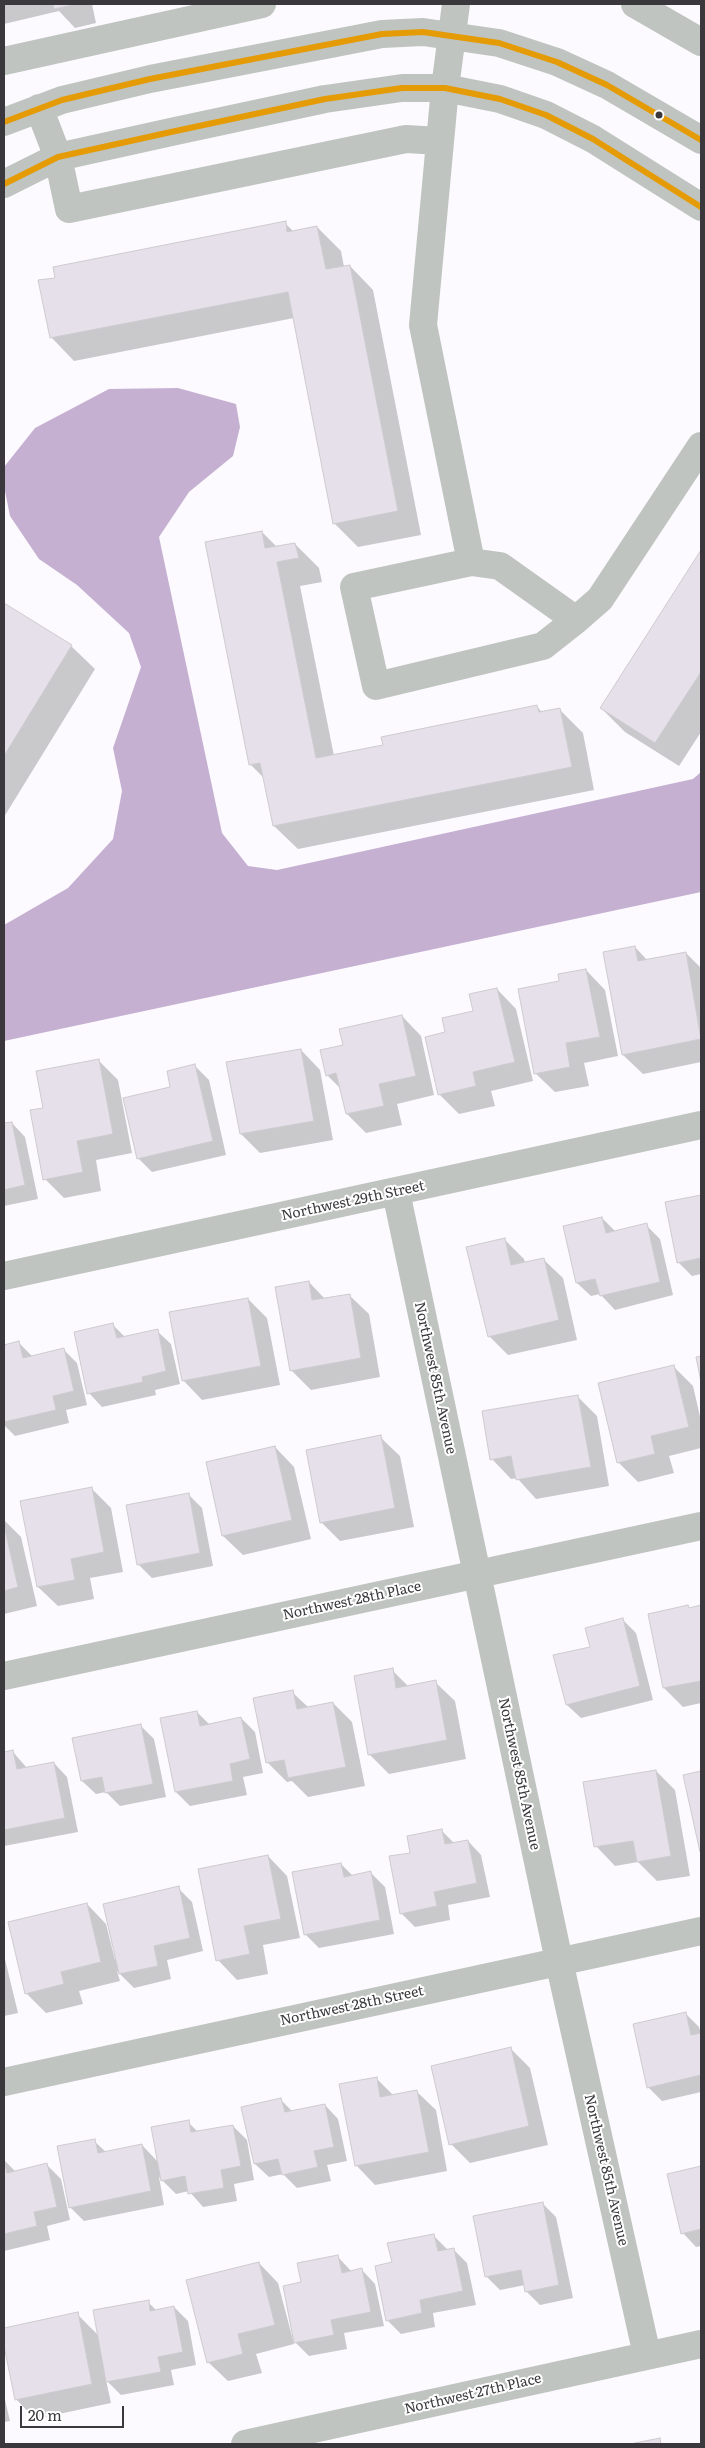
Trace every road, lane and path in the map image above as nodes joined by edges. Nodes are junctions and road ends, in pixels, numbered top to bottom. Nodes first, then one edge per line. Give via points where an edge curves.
1 (262, 4) edge
2 (456, 4) edge
3 (635, 4) edge
4 (450, 36) junction
5 (701, 42) edge
6 (4, 62) edge
7 (445, 88) junction
8 (39, 108) junction
9 (4, 122) edge
10 (701, 140) edge
11 (440, 142) junction
12 (58, 157) junction
13 (4, 184) edge
14 (701, 207) edge
15 (701, 446) edge
16 (471, 562) junction
17 (576, 620) junction
18 (701, 1125) edge
19 (396, 1192) junction
20 (4, 1276) edge
21 (701, 1526) edge
22 (476, 1574) junction
23 (4, 1676) edge
24 (701, 1931) edge
25 (559, 1961) junction
26 (4, 2082) edge
27 (701, 2344) edge
28 (647, 2355) junction
29 (245, 2444) edge

1 - 6 street
2 - 4 street
3 - 5 street
4 - 7 street
4 - 8 street via 424,32 382,34 150,80
4 - 10 street via 498,43 557,62 607,85
7 - 11 street
7 - 12 street via 402,88 325,99
7 - 14 street via 500,99 546,115
8 - 9 street
8 - 12 street
11 - 12 street via 406,139 69,209
11 - 16 street via 423,325
12 - 13 street
15 - 17 street via 600,599
16 - 17 street via 500,566
16 - 17 street via 354,587 376,686 543,646
18 - 19 street, Northwest 29th Street
19 - 20 street, Northwest 29th Street
19 - 22 street, Northwest 85th Avenue
21 - 22 street, Northwest 28th Place
22 - 23 street, Northwest 28th Place
22 - 25 street, Northwest 85th Avenue
24 - 25 street, Northwest 28th Street
25 - 26 street, Northwest 28th Street
25 - 28 street, Northwest 85th Avenue
27 - 28 street, Northwest 27th Place
28 - 29 street, Northwest 27th Place

